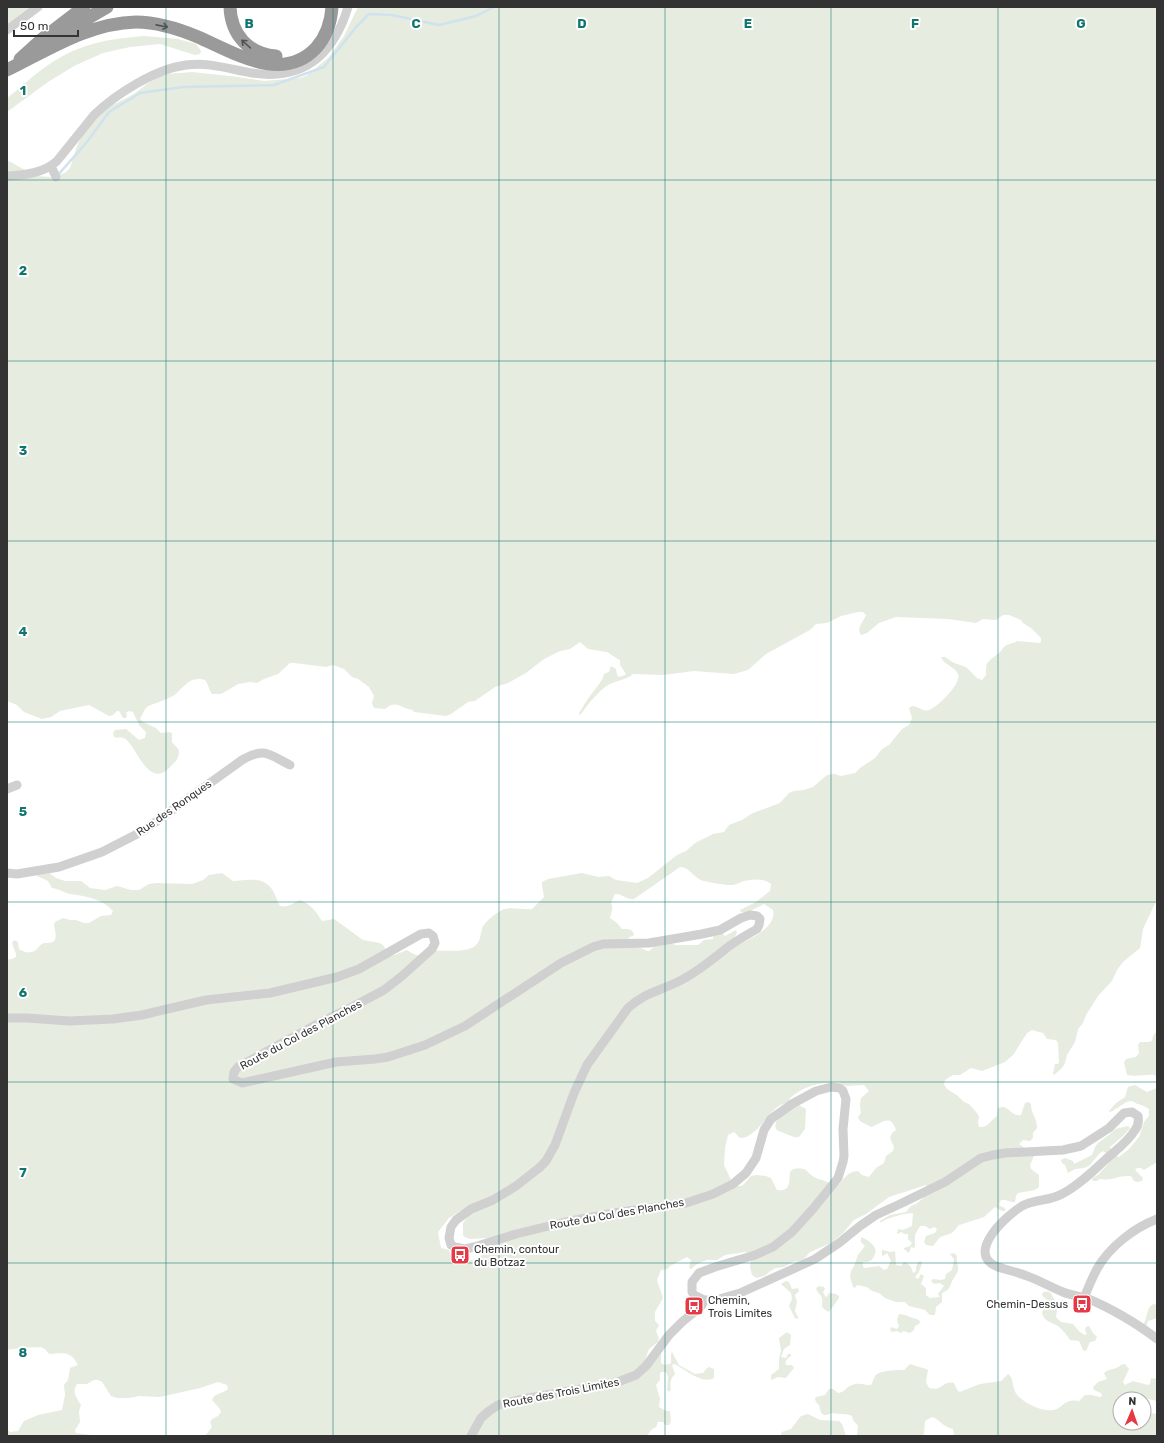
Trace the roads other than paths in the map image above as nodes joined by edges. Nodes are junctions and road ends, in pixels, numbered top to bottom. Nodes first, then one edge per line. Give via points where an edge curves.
1 (38, 7) edge
2 (84, 7) edge
3 (107, 7) edge
4 (230, 7) edge
5 (324, 7) edge
6 (332, 7) edge
7 (348, 7) edge
8 (7, 30) edge
9 (7, 70) edge
10 (51, 166) junction
11 (7, 176) edge
12 (56, 177) dead end
13 (290, 764) dead end
14 (17, 785) dead end
15 (7, 789) edge
16 (7, 873) edge
17 (7, 1018) edge
18 (1157, 1219) edge
19 (1084, 1298) junction
20 (704, 1300) junction
21 (1157, 1339) edge
22 (471, 1436) edge

1 - 8 street
2 - 9 highway
3 - 9 highway via 50,39
5 -> 4 highway via 320,27 309,43 295,52 276,56 258,52 242,42 230,18
9 -> 6 highway via 85,32 138,22 186,32 256,62 289,63 308,55 323,39 329,26
7 - 10 street via 331,45 310,63 295,71 274,75 206,64 166,70 132,87 100,109
10 - 11 street via 34,173
10 - 12 street
13 - 16 street, Rue des Ronques via 258,752 242,760 143,831 102,852 59,867 17,874
14 - 15 street
17 - 20 street, Route du Col des Planches via 69,1021 113,1019 206,1000 265,994 344,975 367,966 421,934 433,936 432,949 384,990 238,1067 233,1079 242,1083 336,1062 388,1057 425,1045 465,1026 561,963 593,947 603,944 649,943 702,934 720,930 746,915 754,914 760,922 757,929 686,978 647,994 628,1008 587,1065 546,1161 516,1186 463,1214 456,1220 449,1233 451,1245 465,1249 565,1222 707,1197 732,1184 746,1173 756,1158 766,1124 778,1113 816,1091 831,1087 840,1088 846,1099 844,1156 835,1183 792,1232 773,1247 699,1273 692,1282 692,1292 694,1296
18 - 19 street via 1130,1234 1106,1256
19 - 20 street via 995,1266 984,1253 985,1245 990,1236 1016,1211 1027,1204 1062,1194 1123,1143 1138,1123 1138,1116 1132,1112 1124,1113 1109,1128 1081,1146 986,1156 939,1185 876,1215 839,1243 803,1265 740,1293 716,1300
19 - 21 street via 1122,1316
20 - 22 street, Route des Trois Limites via 698,1309 669,1335 636,1375 615,1383 505,1403 481,1418

